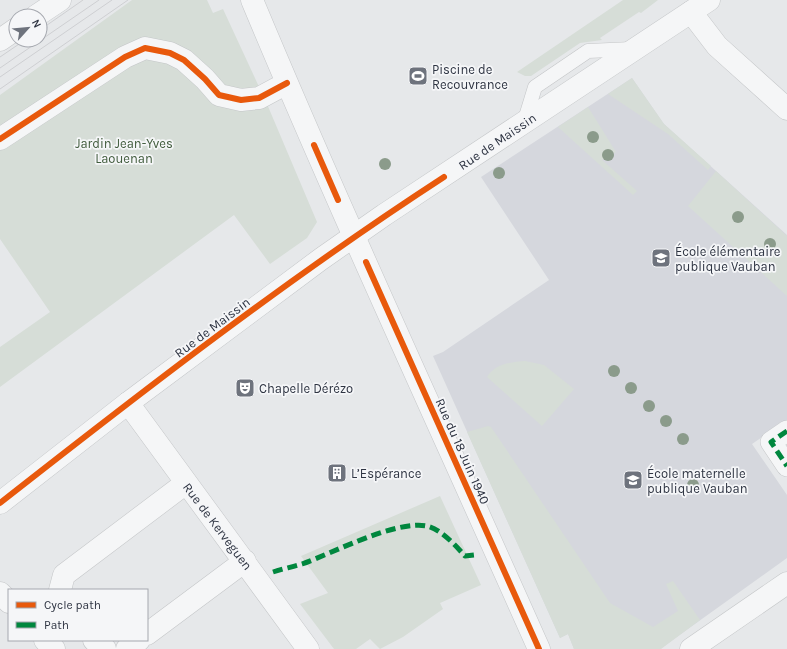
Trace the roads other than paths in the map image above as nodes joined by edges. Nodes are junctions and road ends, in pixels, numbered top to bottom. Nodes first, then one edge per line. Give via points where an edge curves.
1 (60, 0) edge
2 (252, 0) edge
3 (709, 0) edge
4 (48, 8) edge
5 (691, 12) junction
6 (287, 83) junction
7 (787, 109) edge
8 (0, 139) edge
9 (355, 236) junction
10 (128, 403) junction
11 (787, 431) edge
12 (787, 466) edge
13 (186, 483) junction
14 (0, 503) edge
15 (244, 561) junction
16 (787, 583) edge
17 (60, 589) edge
18 (0, 593) edge
19 (8, 601) edge
20 (148, 633) edge
21 (46, 641) edge
22 (95, 641) edge
23 (138, 641) edge
24 (54, 649) edge
25 (105, 649) edge
26 (126, 649) edge
27 (308, 649) edge
28 (540, 649) edge
29 (691, 649) edge

1 - 4 street
2 - 6 street, Rue du 18 Juin 1940
3 - 5 street, Rue de Maissin
5 - 7 street via 717,46
5 - 9 street, Rue de Maissin
6 - 8 street via 258,98 241,100 219,95 184,60 170,53 145,48 125,56
6 - 9 street, Rue du 18 Juin 1940
9 - 10 street, Rue de Maissin
9 - 28 street, Rue du 18 Juin 1940
10 - 13 street, Rue de Kerveguen
10 - 14 street, Rue de Maissin
11 - 12 street via 770,442
13 - 15 street, Rue de Kerveguen
13 - 17 street via 64,575
15 - 20 street
15 - 27 street, Rue de Kerveguen
16 - 29 street
18 - 19 street
21 - 24 street
22 - 25 street
23 - 26 street

